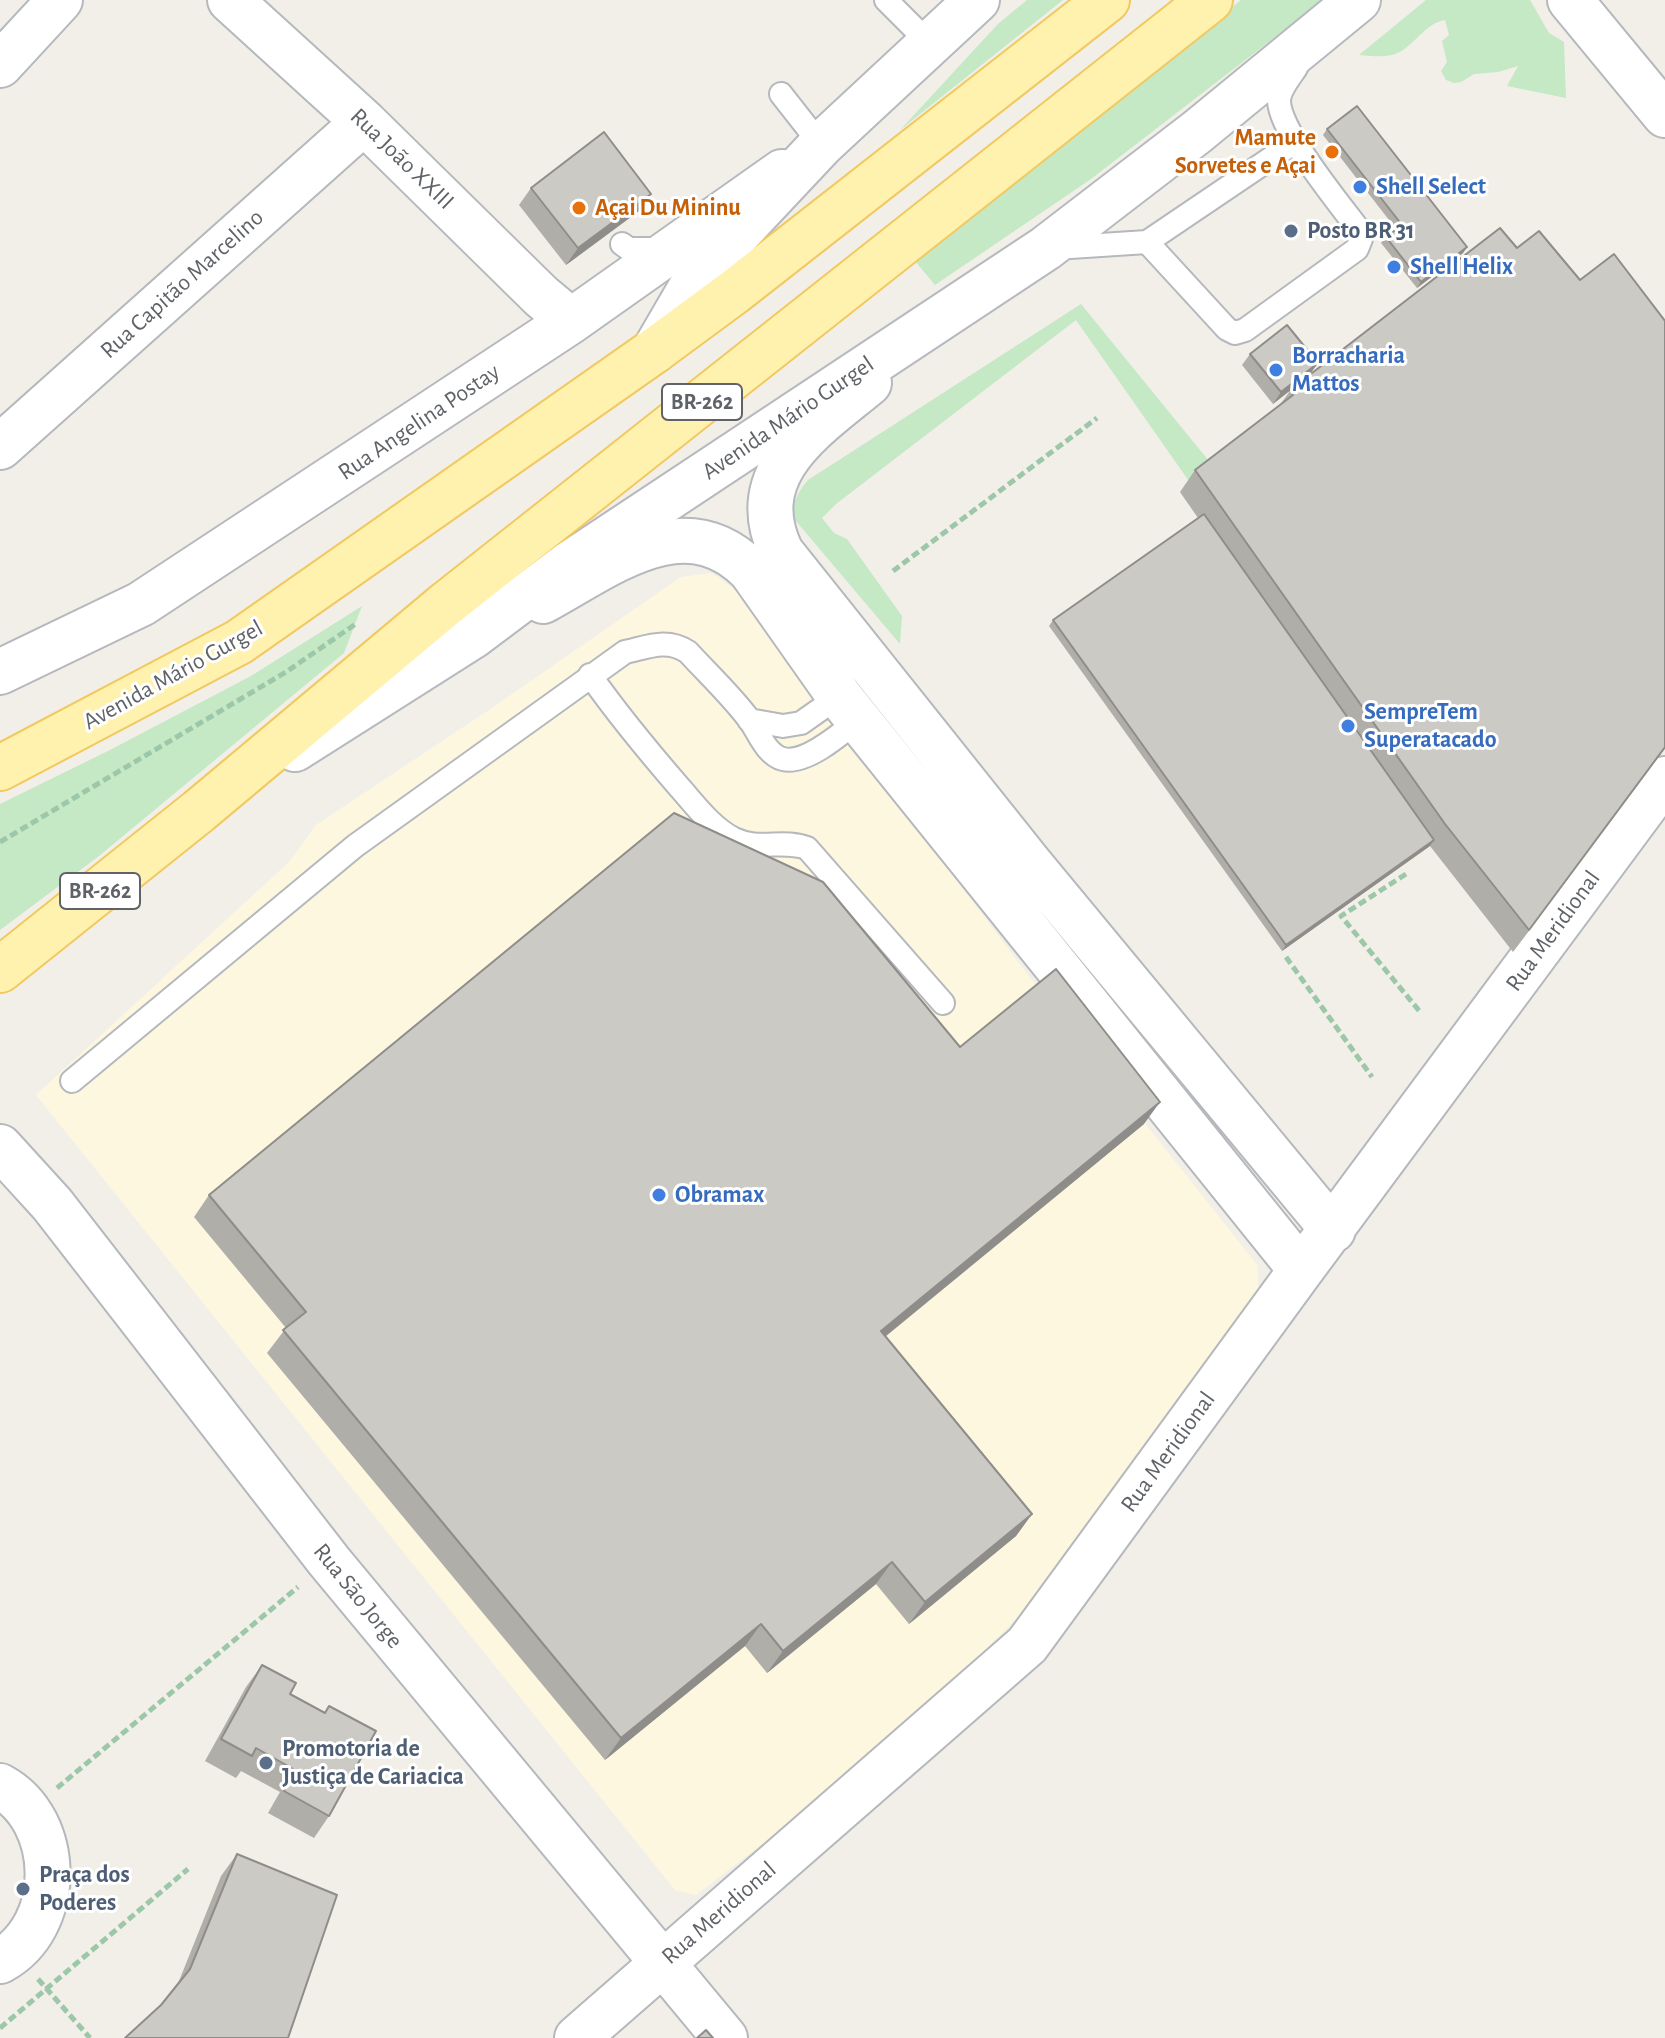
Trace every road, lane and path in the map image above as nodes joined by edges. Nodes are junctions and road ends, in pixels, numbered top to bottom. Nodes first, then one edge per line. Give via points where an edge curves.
1 (60, 0) edge
2 (230, 0) edge
3 (886, 0) edge
4 (977, 0) edge
5 (1107, 0) edge
6 (1210, 0) edge
7 (1358, 0) edge
8 (1570, 0) edge
9 (1314, 37) junction
10 (929, 43) junction
11 (0, 65) edge
12 (781, 94) dead end
13 (1665, 115) edge
14 (364, 122) junction
15 (1295, 142) junction
16 (821, 145) junction
17 (1147, 242) junction
18 (1046, 248) junction
19 (969, 300) junction
20 (571, 321) junction
21 (654, 351) junction
22 (1097, 418) dead end
23 (0, 447) edge
24 (893, 571) dead end
25 (360, 620) dead end
26 (437, 659) junction
27 (875, 670) junction
28 (0, 672) edge
29 (590, 675) junction
30 (848, 708) junction
31 (749, 720) junction
32 (0, 768) edge
33 (1665, 779) edge
34 (199, 811) junction
35 (0, 842) edge
36 (1406, 874) dead end
37 (1286, 957) edge
38 (0, 970) edge
39 (943, 1003) dead end
40 (1421, 1013) dead end
41 (1372, 1077) dead end
42 (72, 1081) dead end
43 (0, 1147) edge
44 (1333, 1230) junction
45 (1301, 1270) junction
46 (329, 1561) junction
47 (14, 1799) edge
48 (188, 1869) dead end
49 (0, 1961) edge
50 (661, 1964) junction
51 (64, 2009) dead end
52 (1, 2028) edge
53 (90, 2038) edge
54 (577, 2038) edge
55 (725, 2038) edge

1 - 11 street
2 - 14 street, Rua João XXIII
3 - 10 lane
4 - 10 street, Avenida Mário Gurgel / BR-262
5 - 21 main road, Avenida Mário Gurgel / BR-262
6 - 34 main road, Avenida Mário Gurgel / BR-262 via 458,594
7 - 9 street, Avenida Mário Gurgel / BR-262
8 - 13 street
9 - 15 lane via 1280,93
9 - 18 street, Avenida Mário Gurgel / BR-262
10 - 16 street, Avenida Mário Gurgel / BR-262
12 - 16 lane
14 - 20 street, Rua João XXIII
14 - 23 street, Rua Capitão Marcelino
15 - 17 lane
15 - 17 lane via 1361,239 1357,249 1245,330 1227,329
16 - 20 street, Rua Angelina Postay via 686,240 614,264
16 - 21 street, Avenida Mário Gurgel / BR-262 via 697,277
17 - 18 lane
18 - 19 street, Avenida Mário Gurgel / BR-262
19 - 26 street, Avenida Mário Gurgel / BR-262 via 569,564
19 - 27 street via 805,437 772,485 770,517 781,552
20 - 28 street, Rua Angelina Postay via 141,604
21 - 32 main road, Avenida Mário Gurgel / BR-262 via 239,642
22 - 24 path
25 - 35 path via 286,672
26 - 30 street via 638,550 691,539 722,548 751,571
26 - 34 street, Avenida Mário Gurgel / BR-262
27 - 30 lane
27 - 44 street
29 - 31 lane via 625,652 677,644
29 - 39 lane via 630,731 707,819 735,840 762,846 792,842 807,848
29 - 42 lane via 355,846
30 - 31 lane via 783,726
30 - 31 lane via 833,740 804,757 784,760
30 - 45 street
33 - 44 street, Rua Meridional
34 - 38 main road, Avenida Mário Gurgel / BR-262
36 - 40 path via 1341,916
37 - 41 path
43 - 46 street, Rua São Jorge via 52,1204
44 - 45 street, Rua Meridional
45 - 50 street, Rua Meridional via 1027,1645
46 - 47 path
46 - 50 street, Rua São Jorge
47 - 49 street via 43,1841 48,1873 44,1905 30,1934
48 - 52 path
50 - 54 street, Rua Meridional
50 - 55 street, Rua São Jorge
51 - 53 path

